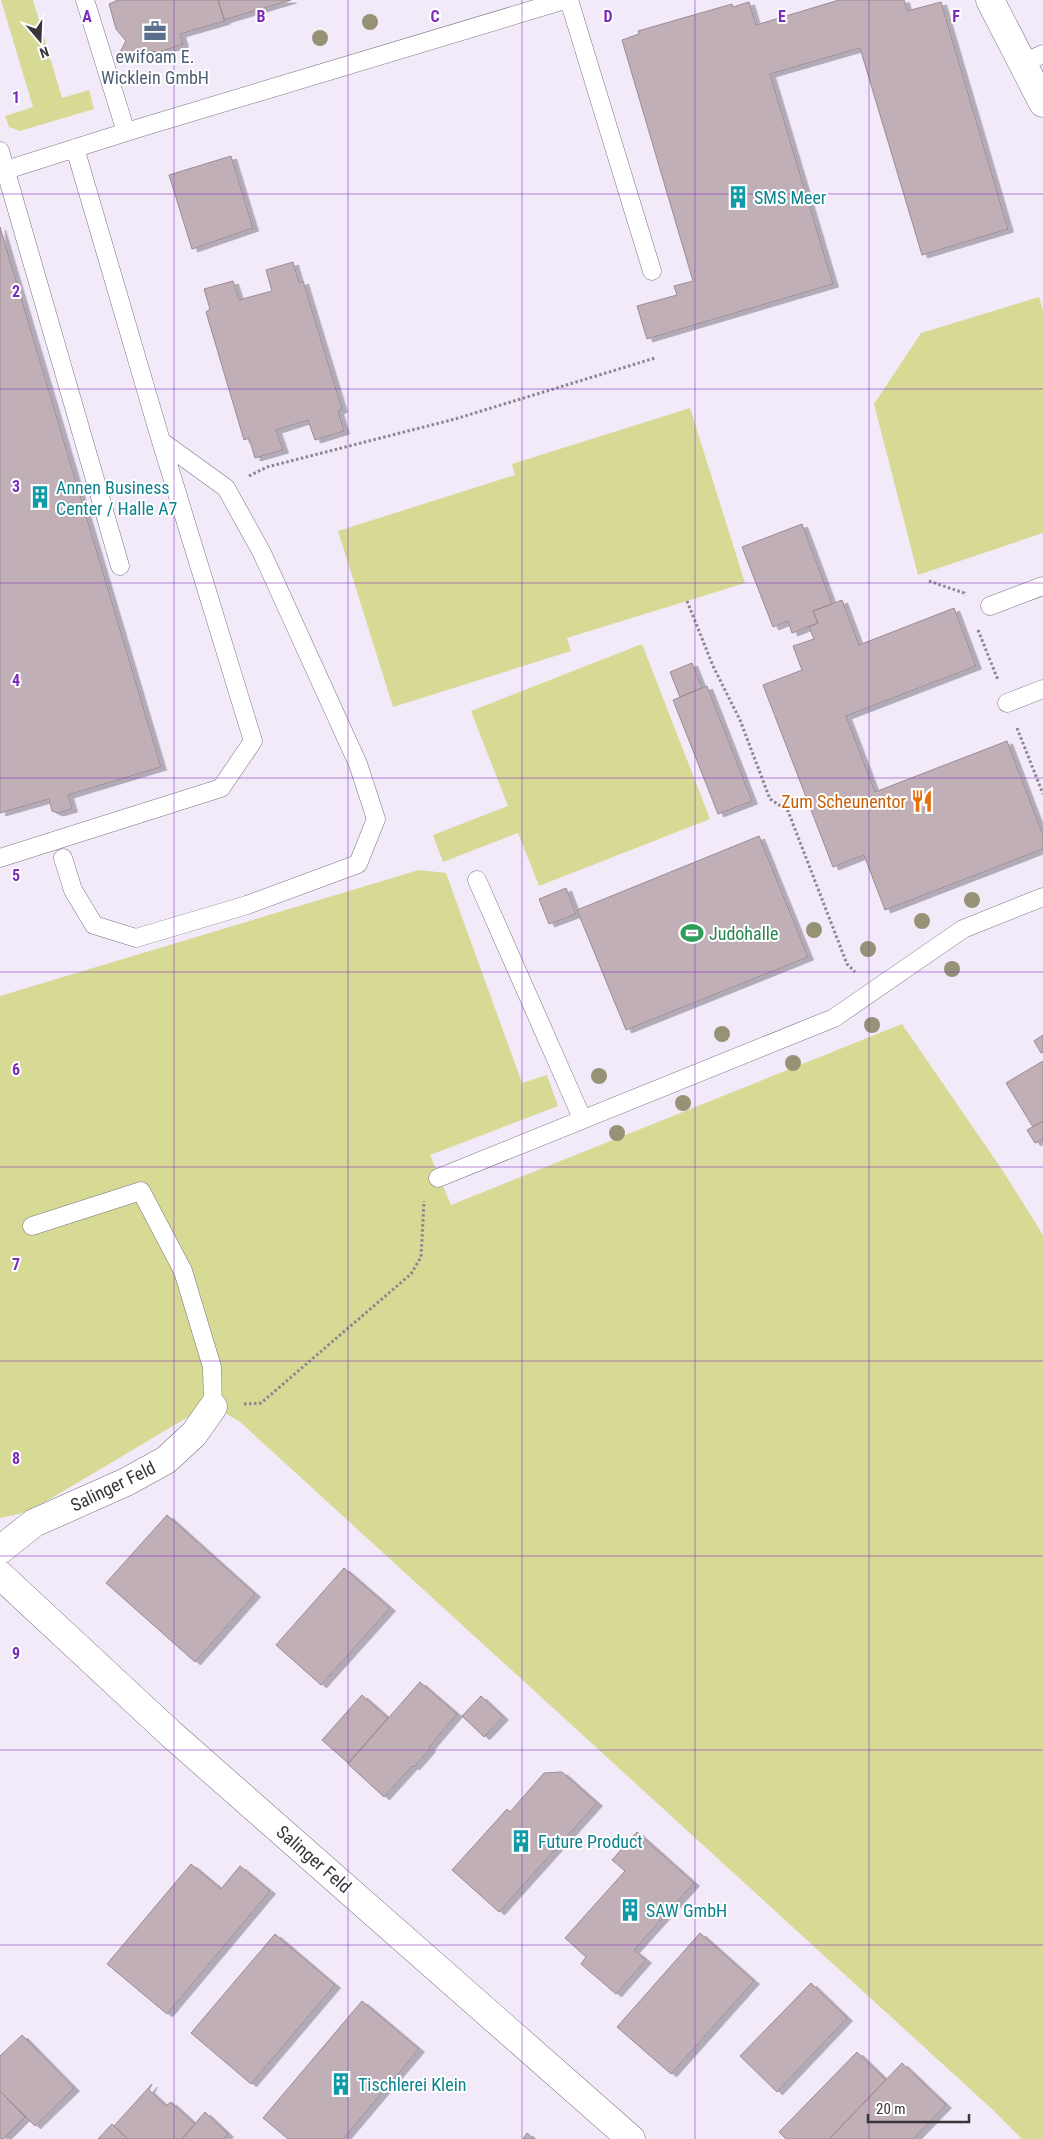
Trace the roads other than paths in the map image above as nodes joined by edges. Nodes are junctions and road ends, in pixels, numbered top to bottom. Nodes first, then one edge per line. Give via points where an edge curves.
1 (85, 0) edge
2 (565, 0) edge
3 (570, 0) edge
4 (990, 0) edge
5 (1036, 78) edge
6 (126, 132) junction
7 (75, 148) junction
8 (0, 151) edge
9 (3, 172) edge
10 (652, 271) dead end
11 (161, 441) junction
12 (120, 566) dead end
13 (1043, 586) edge
14 (990, 606) dead end
15 (1043, 689) edge
16 (1007, 703) dead end
17 (0, 858) edge
18 (63, 858) dead end
19 (477, 880) dead end
20 (1043, 897) edge
21 (582, 1118) junction
22 (438, 1178) road end
23 (32, 1226) dead end
24 (213, 1407) joint
25 (0, 1550) edge
26 (0, 1575) edge
27 (631, 2139) edge

1 - 6 lane
2 - 6 lane
3 - 10 lane
4 - 5 street
6 - 7 lane
7 - 9 lane
7 - 11 lane
8 - 9 lane
9 - 12 lane
11 - 17 lane via 253,741 221,788
11 - 18 lane via 226,488 262,553 358,764 376,819 358,864 247,906 136,938 94,925 73,890
13 - 14 lane
15 - 16 lane
19 - 21 lane
20 - 21 lane via 964,929 834,1018
21 - 22 lane
23 - 24 lane via 141,1191 183,1271 212,1367
24 - 25 street, Salinger Feld via 194,1434 166,1460 126,1482 34,1523
26 - 27 street, Salinger Feld via 171,1734

